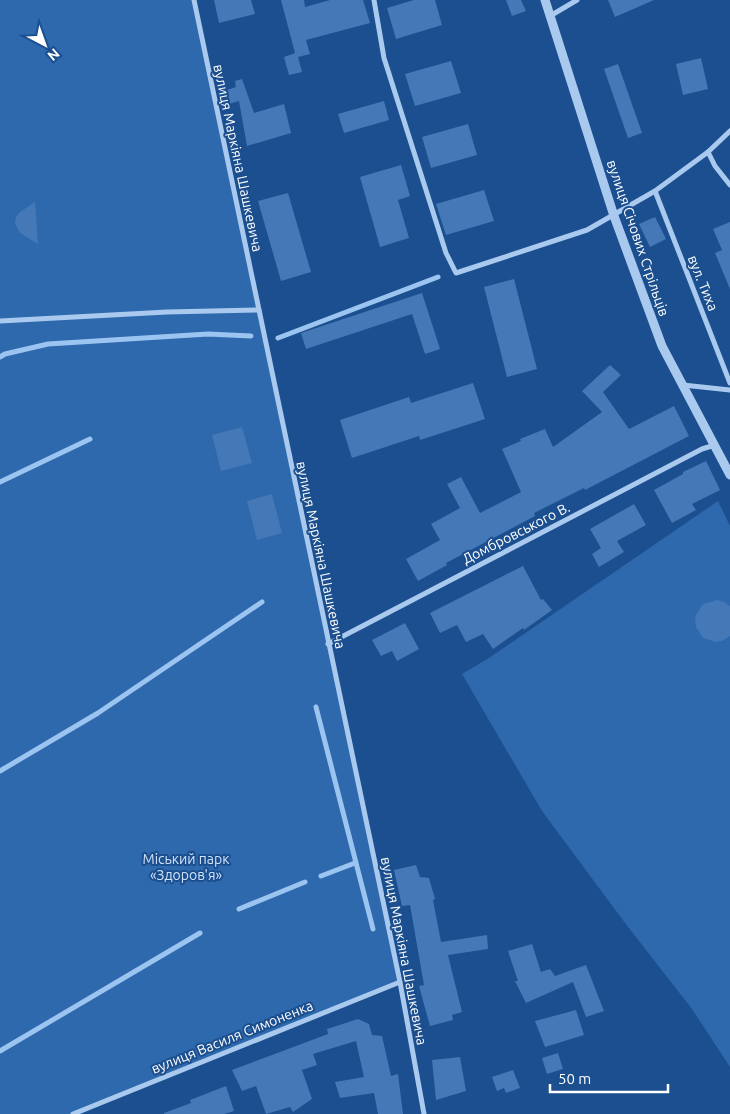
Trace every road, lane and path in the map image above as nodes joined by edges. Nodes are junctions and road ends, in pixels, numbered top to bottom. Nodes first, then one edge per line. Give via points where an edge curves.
1 (194, 0) edge
2 (374, 0) edge
3 (545, 0) edge
4 (577, 0) edge
5 (550, 16) junction
6 (730, 131) edge
7 (708, 152) junction
8 (730, 185) edge
9 (655, 191) junction
10 (614, 216) junction
11 (259, 310) junction
12 (0, 321) edge
13 (730, 382) edge
14 (682, 385) junction
15 (730, 390) edge
16 (716, 445) junction
17 (730, 475) edge
18 (328, 644) junction
19 (400, 982) junction
20 (73, 1114) edge
21 (424, 1114) edge

1 - 11 street, вулиця Маркіяна Шашкевича
2 - 10 street via 384,58 446,253 456,274 587,230
3 - 5 street, вулиця Січових Стрільців
4 - 5 street
5 - 10 street, вулиця Січових Стрільців
6 - 7 street
7 - 8 street
7 - 9 street
9 - 10 street
9 - 13 street, вул. Тиха
10 - 14 street, вулиця Січових Стрільців via 662,346
11 - 12 street
11 - 18 street, вулиця Маркіяна Шашкевича
14 - 15 street
14 - 16 street, вулиця Січових Стрільців
16 - 17 street, вулиця Січових Стрільців
16 - 18 street, Домбровського В. via 702,449
18 - 19 street, вулиця Маркіяна Шашкевича
19 - 20 street, вулиця Василя Симоненка
19 - 21 street, вулиця Маркіяна Шашкевича

